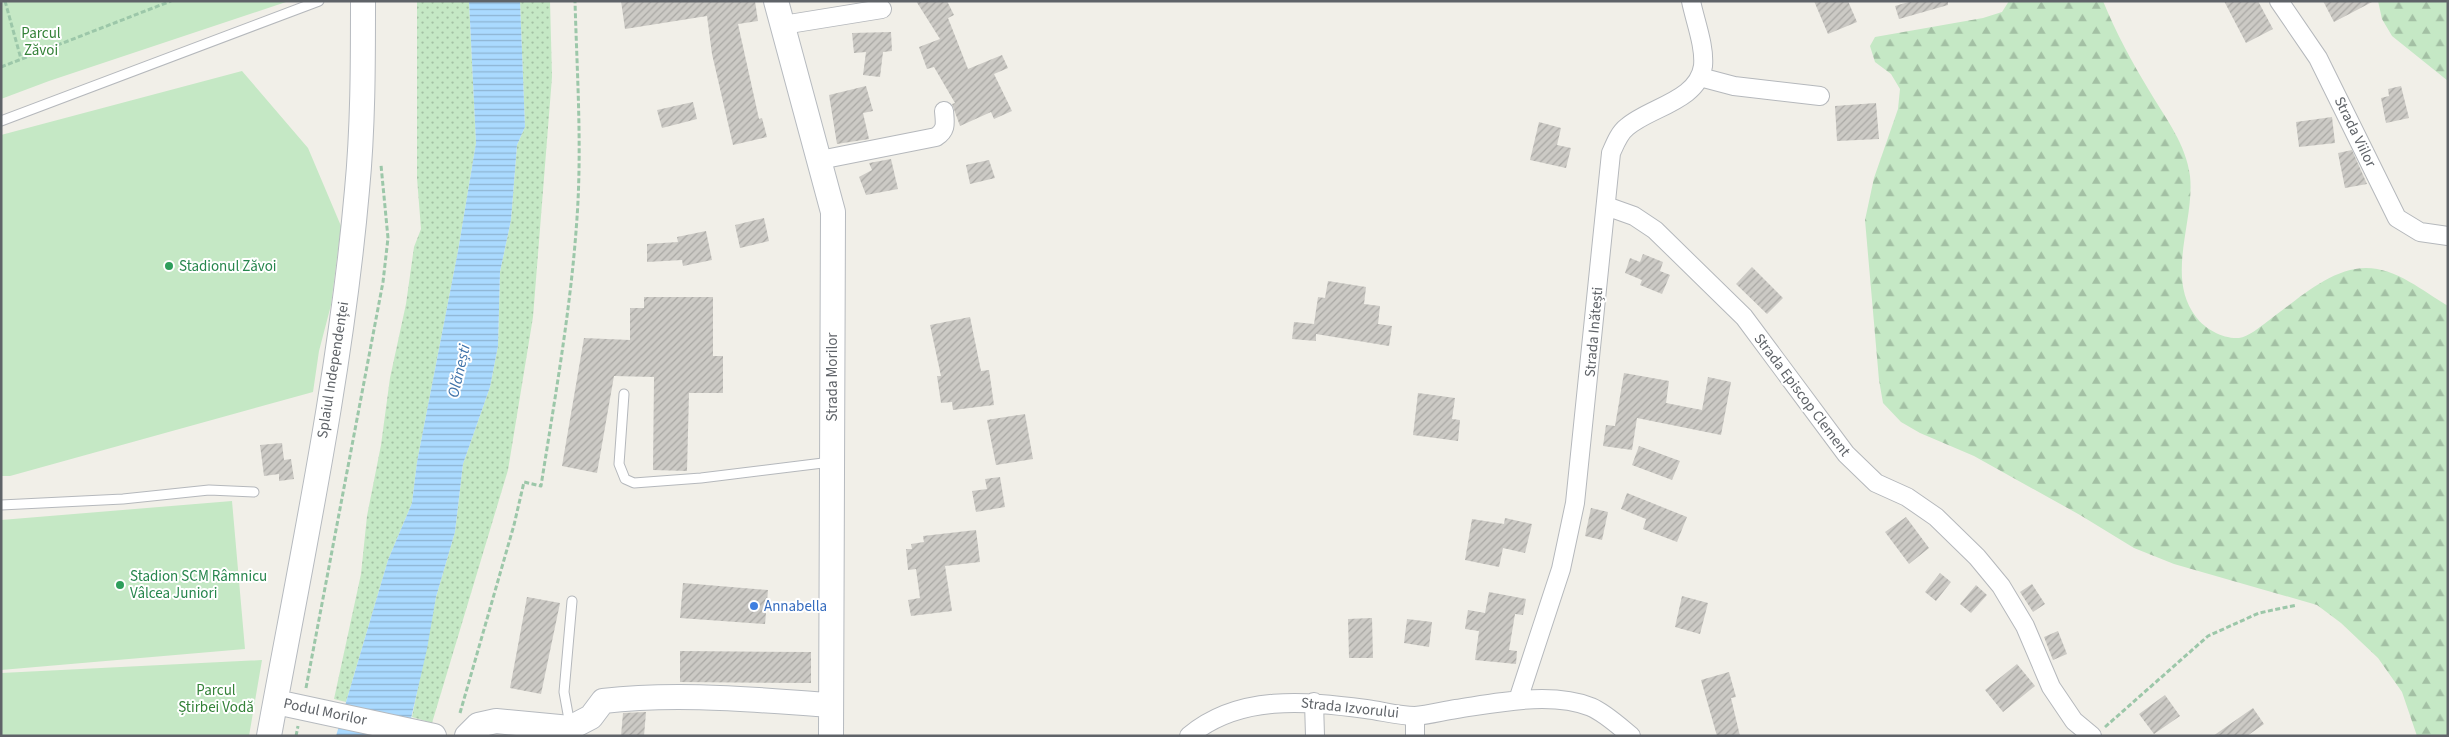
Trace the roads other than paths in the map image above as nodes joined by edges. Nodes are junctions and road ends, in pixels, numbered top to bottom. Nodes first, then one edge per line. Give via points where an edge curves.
1 (319, 1) edge
2 (363, 1) edge
3 (776, 1) edge
4 (1691, 1) edge
5 (2279, 1) edge
6 (882, 9) dead end
7 (783, 25) junction
8 (1700, 77) junction
9 (1820, 96) dead end
10 (944, 111) dead end
11 (1, 121) edge
12 (820, 160) junction
13 (1606, 206) junction
14 (2448, 236) edge
15 (624, 394) dead end
16 (832, 461) junction
17 (254, 492) dead end
18 (1, 505) edge
19 (572, 601) dead end
20 (1518, 700) junction
21 (276, 702) junction
22 (1314, 702) junction
23 (831, 705) junction
24 (1415, 716) junction
25 (463, 728) edge
26 (570, 728) junction
27 (2097, 733) edge
28 (270, 736) edge
29 (434, 736) edge
30 (831, 736) edge
31 (1189, 736) edge
32 (1315, 736) edge
33 (1415, 736) edge
34 (1631, 736) edge

1 - 11 lane
2 - 21 street, Splaiul Independenței via 357,190 341,323
3 - 7 street, Strada Morilor
4 - 8 street via 1701,46 1703,64
5 - 14 street, Strada Viilor via 2318,58 2397,218 2420,232
6 - 7 street
7 - 12 street, Strada Morilor
8 - 9 street via 1734,86
8 - 13 street, Strada Inătești via 1690,90 1627,126 1618,137 1611,153
10 - 12 street via 946,126 936,137
12 - 16 street, Strada Morilor via 833,212
13 - 20 street, Strada Inătești via 1575,503 1561,569
13 - 27 street, Strada Episcop Clement via 1634,216 1655,230 1744,317 1846,454 1876,483 1907,497 1936,517 1977,557 2001,586 2025,626 2051,686 2074,721
15 - 16 lane via 619,464 625,479 634,483
16 - 23 street, Strada Morilor
17 - 18 lane via 209,490 123,499
19 - 26 lane via 564,692
20 - 24 street, Strada Izvorului
20 - 34 street, Strada Izvorului via 1560,701 1591,707
21 - 28 street, Splaiul Independenței
21 - 29 street, Podul Morilor
22 - 24 street, Strada Izvorului
22 - 31 street, Strada Izvorului via 1269,702 1201,725
22 - 32 street
23 - 26 street via 699,696 629,698 603,701 591,717
23 - 30 street, Strada Morilor
24 - 33 street
25 - 26 street via 496,721

